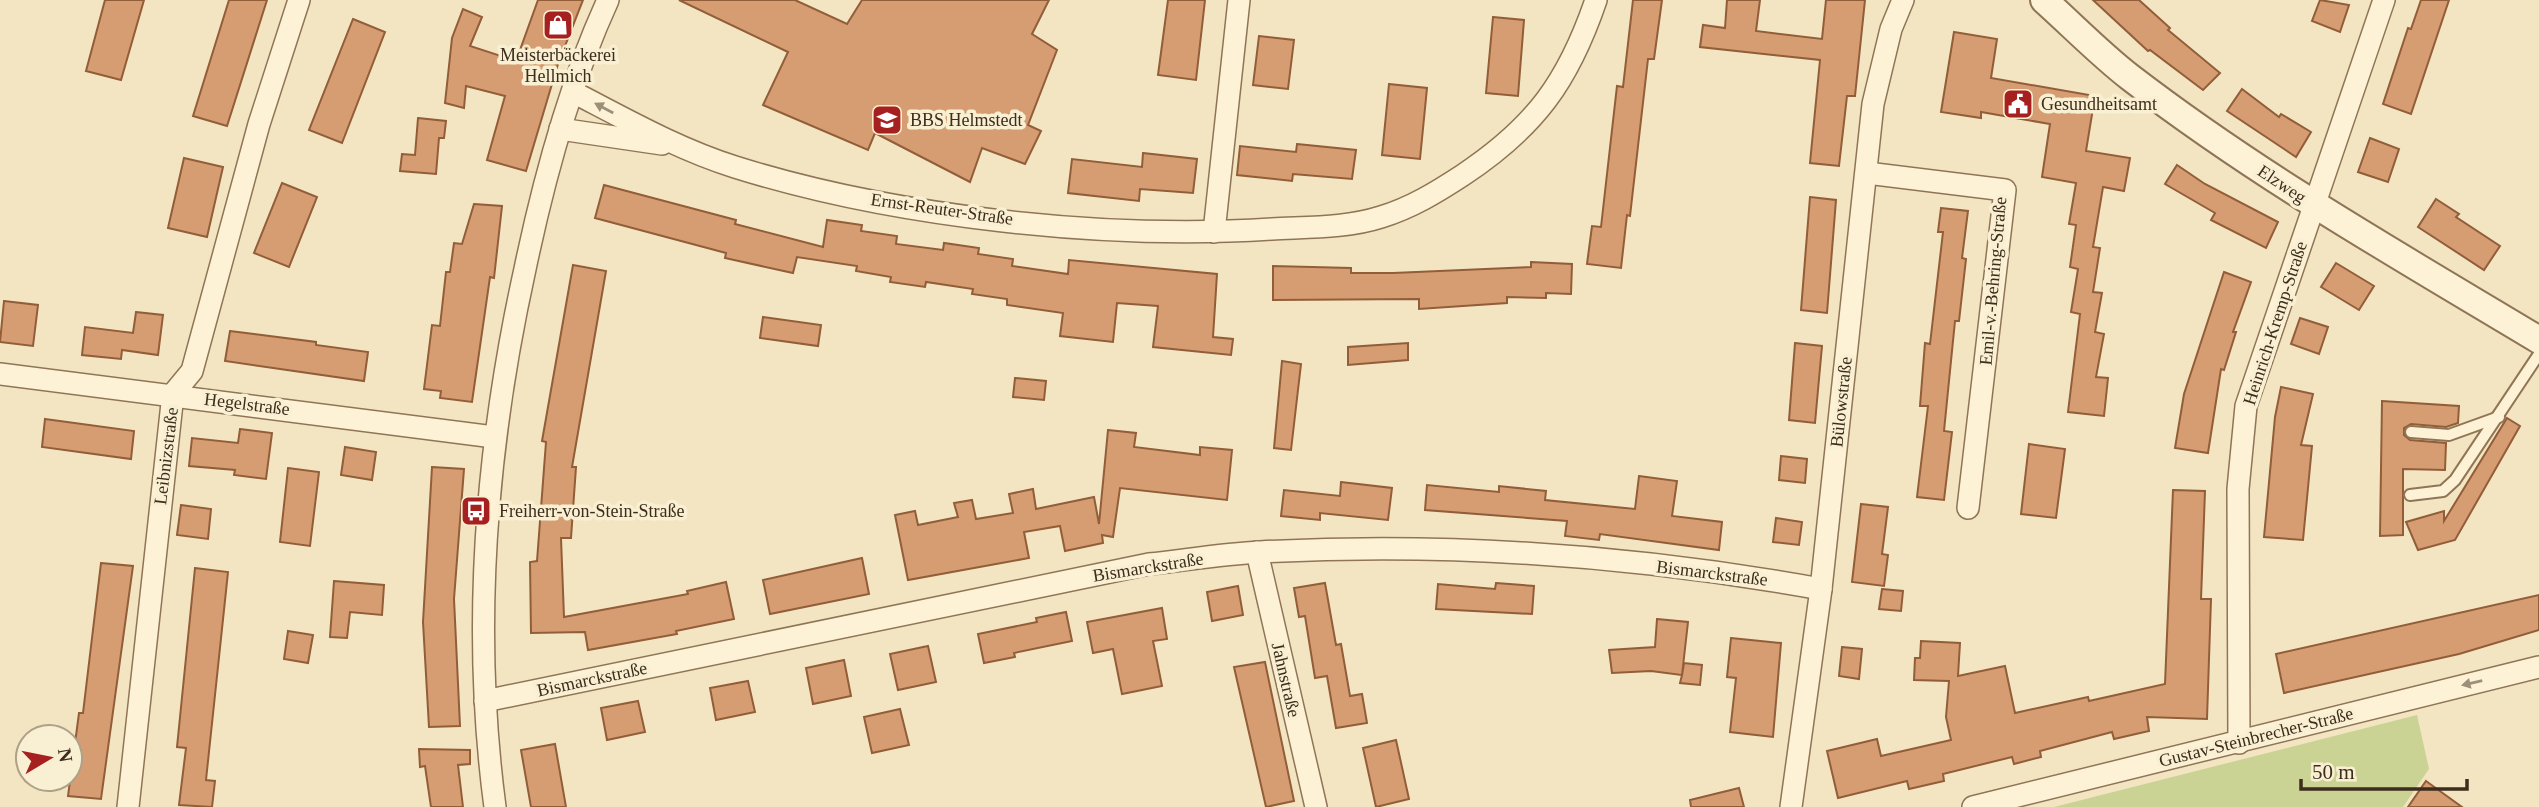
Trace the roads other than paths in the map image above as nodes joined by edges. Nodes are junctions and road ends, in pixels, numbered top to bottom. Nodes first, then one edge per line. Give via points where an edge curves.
1 (299, 0) edge
2 (608, 0) edge
3 (1238, 0) edge
4 (1596, 0) edge
5 (1903, 0) edge
6 (2044, 0) edge
7 (2384, 0) edge
8 (573, 92) junction
9 (561, 130) junction
10 (678, 147) junction
11 (1867, 173) junction
12 (2314, 205) junction
13 (1214, 232) junction
14 (2539, 340) edge
15 (2539, 354) edge
16 (0, 374) edge
17 (173, 394) junction
18 (2499, 417) junction
19 (2411, 432) dead end
20 (494, 437) junction
21 (2410, 495) dead end
22 (1968, 508) dead end
23 (1257, 552) junction
24 (1821, 589) junction
25 (2539, 667) edge
26 (485, 701) junction
27 (2239, 743) junction
28 (128, 807) edge
29 (495, 807) edge
30 (1316, 807) edge
31 (1791, 807) edge
32 (1973, 807) edge

1 - 17 street, Leibnizstraße via 229,229 198,354
2 - 8 street
3 - 13 street
4 - 13 street, Ernst-Reuter-Straße via 1563,77 1537,113 1505,146 1434,194 1359,222
5 - 11 street, Bülowstraße via 1873,104
6 - 12 street, Elzweg via 2129,77
7 - 12 street, Heinrich-Kremp-Straße
8 - 9 street
10 -> 8 street, Ernst-Reuter-Straße
9 - 10 street, Ernst-Reuter-Straße
9 - 20 street via 530,243
10 - 13 street, Ernst-Reuter-Straße via 813,187 944,212 1078,226
11 - 22 street, Emil-v.-Behring-Straße via 2006,190
11 - 24 street, Bülowstraße
12 - 14 street, Elzweg
12 - 27 street, Heinrich-Kremp-Straße via 2254,378 2241,441
15 - 18 lane
16 - 17 street, Hegelstraße
17 - 20 street, Hegelstraße
17 - 28 street, Leibnizstraße
18 - 19 lane via 2449,435
18 - 21 lane via 2443,491
20 - 26 street via 486,511
23 - 24 street, Bismarckstraße via 1415,549 1524,555 1758,578
23 - 26 street, Bismarckstraße via 1149,564
23 - 30 street, Jahnstraße
24 - 31 street, Bülowstraße
25 -> 27 street, Gustav-Steinbrecher-Straße
26 - 29 street
27 - 32 street, Gustav-Steinbrecher-Straße

